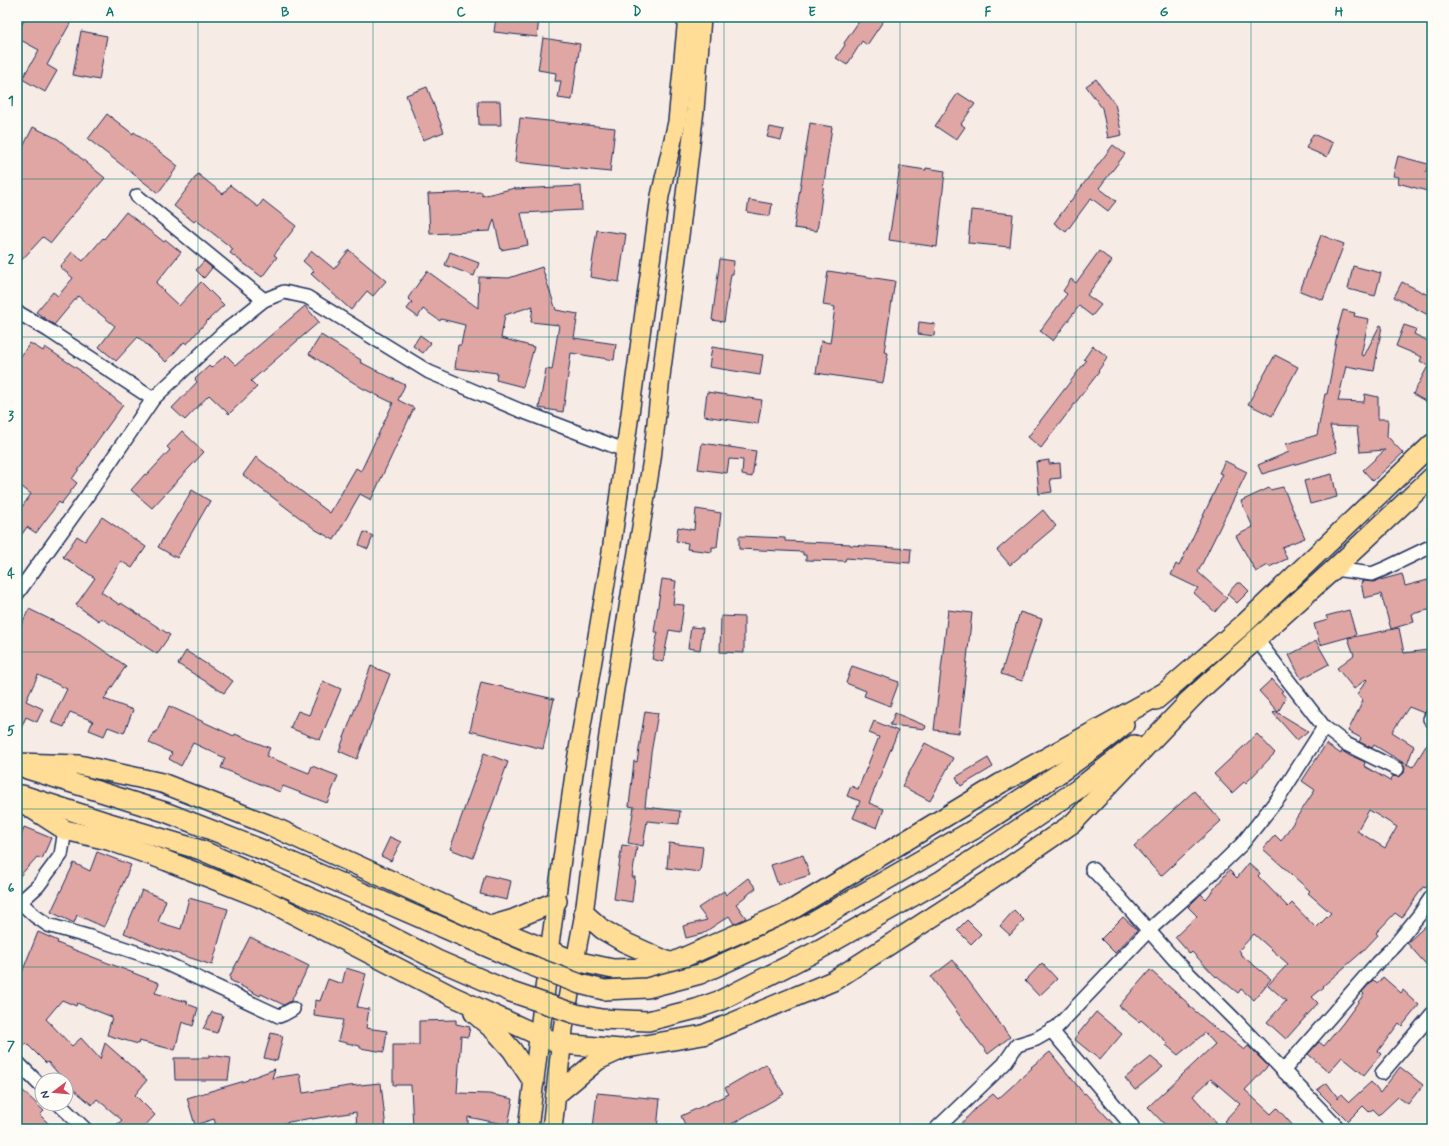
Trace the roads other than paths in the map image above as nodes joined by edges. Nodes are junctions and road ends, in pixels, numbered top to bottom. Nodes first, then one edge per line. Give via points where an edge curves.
1 (687, 17) edge
2 (702, 17) edge
3 (137, 196) dead end
4 (264, 300) junction
5 (19, 316) edge
6 (153, 399) junction
7 (1432, 444) edge
8 (624, 450) junction
9 (1432, 477) edge
10 (1431, 550) edge
11 (1334, 568) junction
12 (17, 594) edge
13 (1257, 640) junction
14 (1164, 692) junction
15 (1195, 695) junction
16 (1324, 727) junction
17 (17, 763) edge
18 (17, 766) edge
19 (1397, 769) dead end
20 (17, 793) edge
21 (17, 799) edge
22 (65, 830) junction
23 (1092, 869) dead end
24 (1432, 896) edge
25 (557, 901) junction
26 (18, 904) edge
27 (584, 913) junction
28 (490, 926) junction
29 (1149, 930) junction
30 (549, 951) junction
31 (575, 960) junction
32 (671, 963) junction
33 (452, 996) junction
34 (293, 1009) dead end
35 (1432, 1014) edge
36 (1051, 1030) junction
37 (540, 1036) junction
38 (562, 1044) junction
39 (620, 1050) junction
40 (17, 1062) edge
41 (1283, 1071) junction
42 (1382, 1073) dead end
43 (34, 1079) edge
44 (534, 1083) junction
45 (556, 1095) junction
46 (67, 1112) edge
47 (85, 1129) edge
48 (528, 1129) edge
49 (552, 1129) edge
50 (936, 1129) edge
51 (1132, 1129) edge
52 (1338, 1129) edge

1 - 8 main road via 677,122 660,196
2 - 27 main road via 695,110 652,459
3 - 4 street
4 - 6 street via 224,332
4 - 8 street via 284,292 307,297 429,372
5 - 6 street via 48,330
6 - 12 street
7 - 14 highway via 1245,622
8 - 25 main road via 610,559 575,767
9 - 11 highway
10 - 11 street via 1372,574
11 - 13 highway
13 - 15 highway
13 - 16 street
14 - 18 highway, bridge via 1102,743 1032,792 973,830 810,924 700,974 647,988 604,990 580,984 522,962 268,852 165,812
14 - 32 highway via 1001,783 790,911
15 - 20 highway, bridge via 1078,789 942,880 813,953 727,997 696,1009 648,1021 594,1018 511,992 437,960 345,913 201,850
15 - 39 highway via 1073,823 990,880 833,980 703,1035
16 - 19 street via 1346,744
16 - 29 street via 1280,796 1242,844
17 - 28 highway via 79,765 162,783 267,824
21 - 22 highway
22 - 26 street via 61,855 38,886
22 - 33 highway via 108,840 266,900
23 - 29 street
24 - 41 street via 1395,945
25 - 28 highway
25 - 30 main road
26 - 34 street via 48,925 159,960 279,1016
27 - 31 main road
27 - 32 highway via 618,939
28 - 30 highway
29 - 36 street via 1057,1027
29 - 41 street
30 - 31 highway
30 - 37 highway
31 - 32 highway via 612,969 651,968
31 - 38 highway
33 - 37 highway
33 - 44 highway via 496,1032 512,1050
35 - 42 street
36 - 50 street via 1036,1039 1017,1045 1004,1064
36 - 51 street
37 - 38 highway
37 - 44 highway
38 - 39 highway
38 - 45 highway
39 - 45 highway via 598,1060
40 - 43 street
41 - 52 street
44 - 48 highway
45 - 49 highway
46 - 47 street

